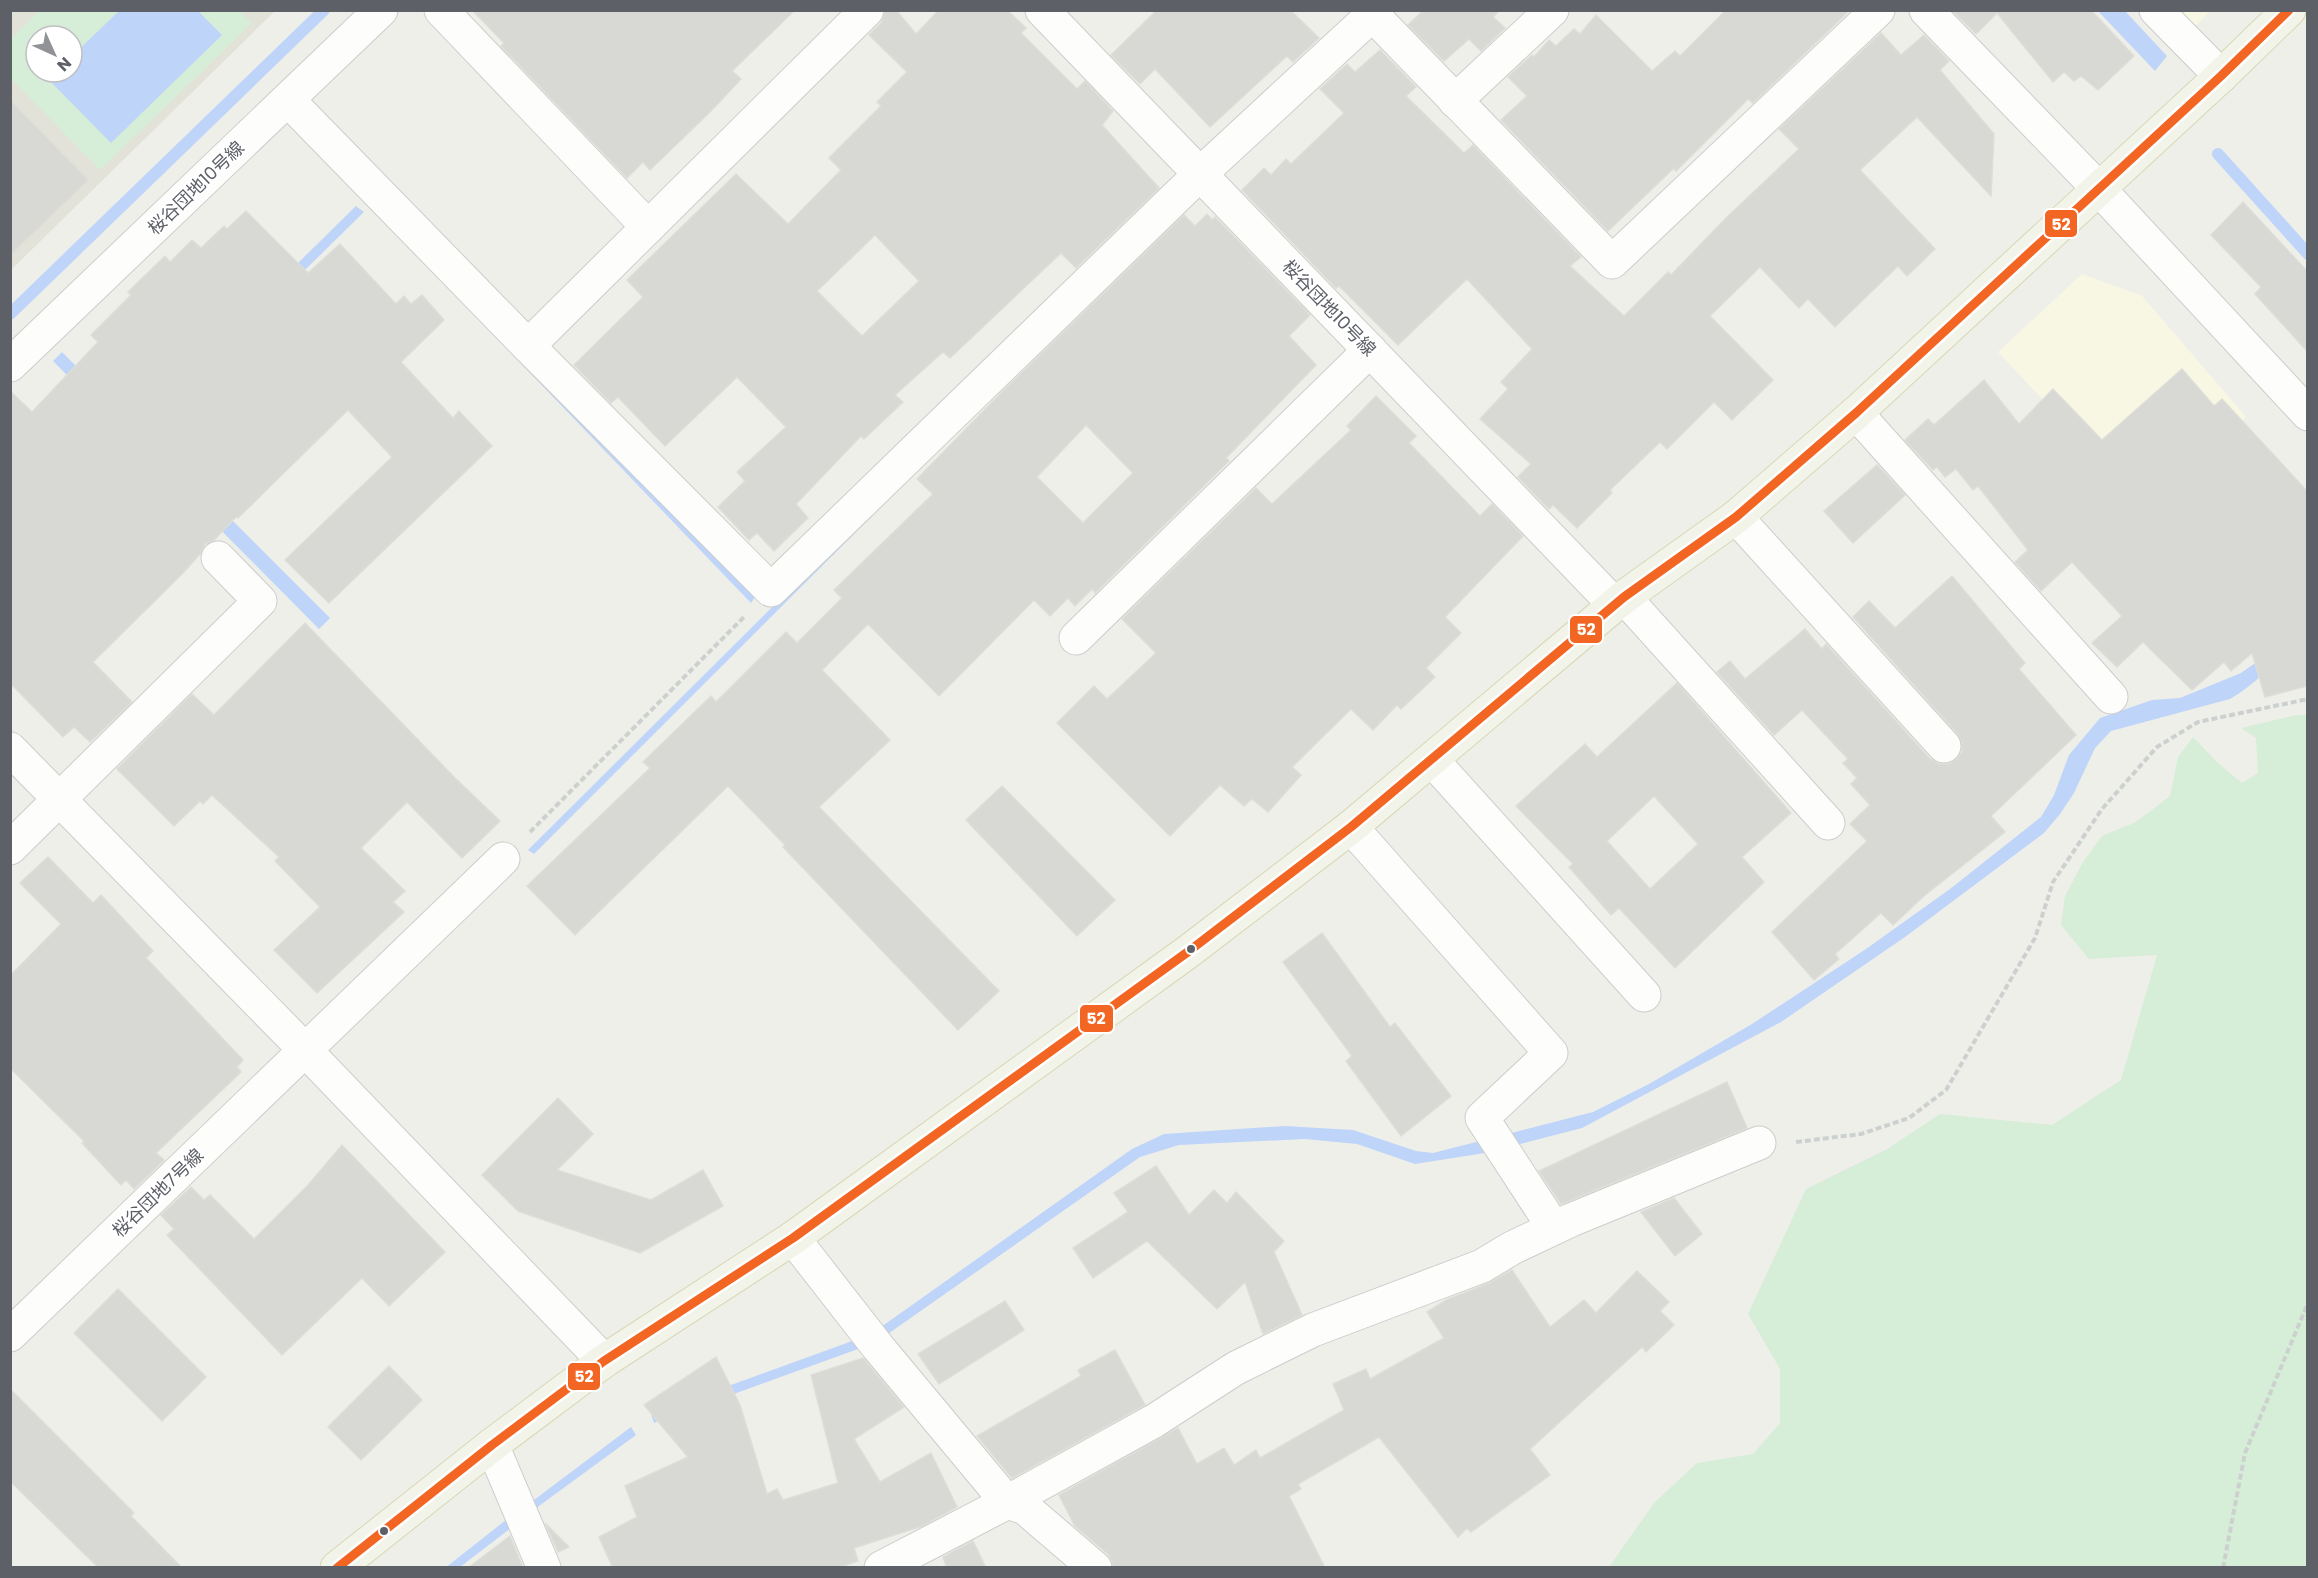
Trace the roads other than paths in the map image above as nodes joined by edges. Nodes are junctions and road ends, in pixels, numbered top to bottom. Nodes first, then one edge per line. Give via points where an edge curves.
1 (381, 10) edge
2 (441, 10) edge
3 (867, 10) edge
4 (1042, 10) edge
5 (1552, 10) edge
6 (1878, 10) edge
7 (1926, 10) edge
8 (2156, 10) edge
9 (2289, 10) edge
10 (1370, 13) edge
11 (2221, 76) junction
12 (288, 100) junction
13 (1455, 101) junction
14 (1200, 174) junction
15 (2099, 189) junction
16 (648, 227) junction
17 (528, 346) junction
18 (1370, 350) junction
19 (10, 365) edge
20 (1856, 413) junction
21 (2307, 414) edge
22 (1736, 517) junction
23 (218, 558) dead end
24 (1619, 601) junction
25 (1076, 638) dead end
26 (2111, 697) dead end
27 (1944, 746) dead end
28 (10, 749) edge
29 (1432, 760) junction
30 (60, 800) junction
31 (1828, 823) dead end
32 (1351, 827) junction
33 (10, 848) edge
34 (503, 860) road end
35 (1644, 995) dead end
36 (306, 1051) junction
37 (1759, 1143) road end
38 (1554, 1228) junction
39 (793, 1238) junction
40 (10, 1335) edge
41 (604, 1361) junction
42 (492, 1445) junction
43 (1006, 1502) junction
44 (338, 1568) edge
45 (544, 1568) edge
46 (881, 1568) edge
47 (1095, 1568) edge

1 - 12 street, 桜谷団地10号線
2 - 16 street
3 - 16 street
4 - 14 street, 桜谷団地10号線
5 - 13 street
6 - 13 street via 1612,262
7 - 15 street
8 - 11 street
9 - 11 main road
10 - 13 street
10 - 14 street
11 - 15 main road
12 - 17 street
12 - 19 street, 桜谷団地10号線
14 - 17 street via 771,590
14 - 18 street, 桜谷団地10号線
15 - 20 main road
15 - 21 street
16 - 17 street
18 - 24 street, 桜谷団地10号線
18 - 25 street
20 - 22 main road
20 - 26 street
22 - 24 main road
22 - 27 street
23 - 30 street via 261,601
24 - 29 main road
24 - 31 street, 桜谷団地10号線
28 - 30 street
29 - 32 main road
29 - 35 street
30 - 33 street
30 - 36 street
32 - 38 street via 1551,1053 1482,1118
32 - 39 main road via 1189,951
34 - 36 street, 桜谷団地7号線
36 - 40 street, 桜谷団地7号線
36 - 41 street
37 - 38 street
38 - 43 street via 1482,1266 1313,1330 1236,1368 1154,1421
39 - 41 main road
39 - 43 street
41 - 42 main road
42 - 44 main road
42 - 45 street
43 - 46 street
43 - 47 street via 1025,1508

